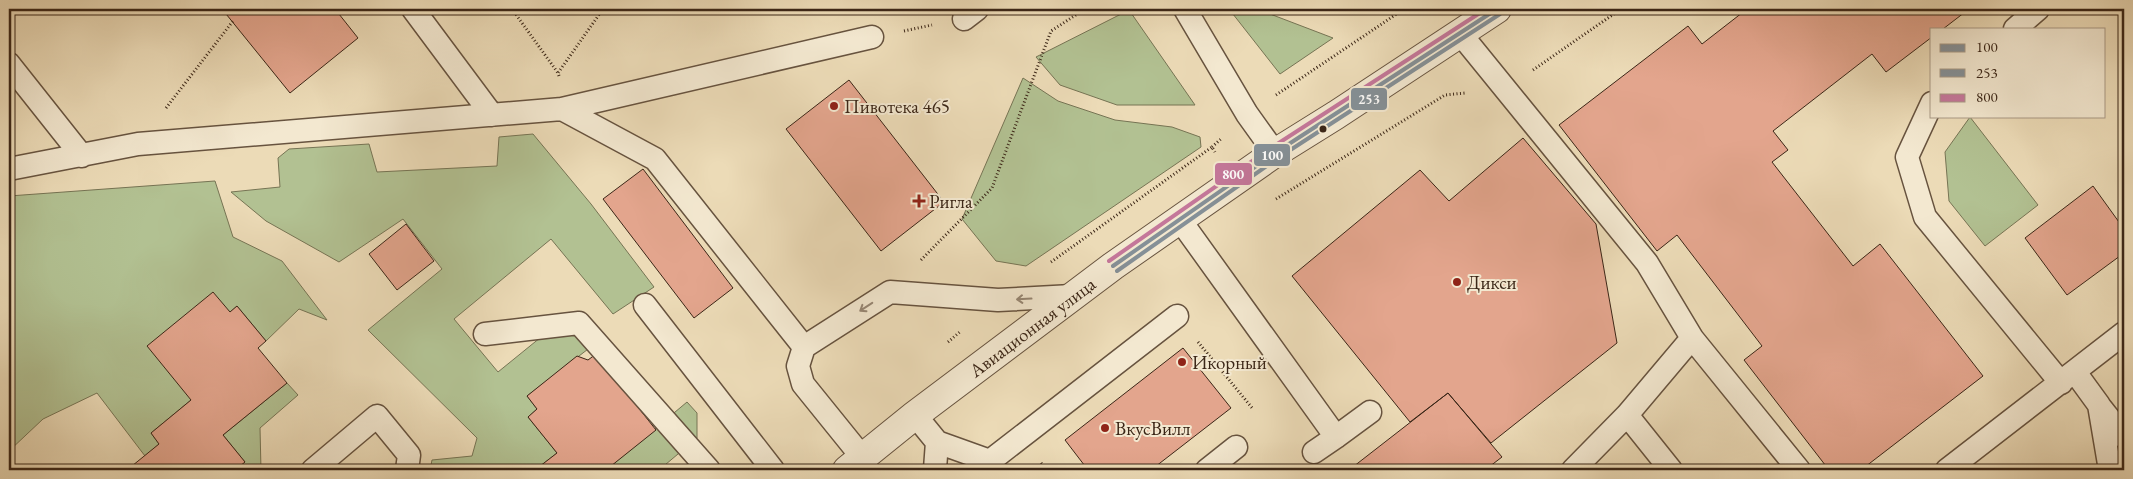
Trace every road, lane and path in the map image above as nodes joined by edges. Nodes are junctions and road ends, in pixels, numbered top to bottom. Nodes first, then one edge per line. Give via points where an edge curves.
1 (413, 9) edge
2 (512, 9) edge
3 (603, 9) edge
4 (1085, 9) edge
5 (1185, 9) edge
6 (1404, 9) edge
7 (1497, 9) edge
8 (2038, 9) edge
9 (971, 14) edge
10 (232, 21) dead end
11 (2015, 28) edge
12 (1460, 32) junction
13 (872, 37) joint
14 (9, 64) edge
15 (558, 73) junction
16 (1930, 108) edge
17 (562, 109) junction
18 (1247, 114) junction
19 (492, 115) junction
20 (138, 144) junction
21 (1212, 147) dead end
22 (1275, 153) junction
23 (82, 156) junction
24 (9, 169) edge
25 (1180, 220) junction
26 (890, 292) junction
27 (1072, 296) junction
28 (645, 304) dead end
29 (1170, 321) joint
30 (2124, 333) edge
31 (485, 334) dead end
32 (1692, 338) junction
33 (804, 347) junction
34 (2068, 378) junction
35 (2099, 405) junction
36 (1253, 409) dead end
37 (1370, 412) dead end
38 (1627, 414) junction
39 (915, 415) junction
40 (1336, 437) junction
41 (2124, 438) edge
42 (937, 442) junction
43 (1236, 447) dead end
44 (1314, 452) dead end
45 (855, 464) edge
46 (312, 470) edge
47 (407, 470) edge
48 (709, 470) edge
49 (773, 470) edge
50 (937, 470) edge
51 (1207, 470) edge
52 (1573, 470) edge
53 (1672, 470) edge
54 (1799, 470) edge
55 (1947, 470) edge
56 (2110, 470) edge

1 - 19 lane
2 - 15 path
3 - 15 path
4 - 26 path via 1051,31 992,188
5 - 18 lane
6 - 18 path
7 - 12 street, Авиационная улица
8 - 11 lane
9 - 13 path
10 - 20 path
12 - 22 street, Авиационная улица
12 - 32 lane via 1647,263
13 - 17 lane
14 - 23 lane
15 - 17 path
16 - 34 lane via 1908,157 1925,218
17 - 19 lane
17 - 33 lane via 655,158
18 - 21 path
18 - 22 lane
19 - 20 lane
20 - 23 lane
22 - 25 street, Авиационная улица
23 - 24 lane
25 - 27 street, Авиационная улица
25 - 40 lane
27 -> 26 lane via 998,300
26 -> 33 lane
27 - 39 street, Авиационная улица
28 - 49 lane
29 - 36 path via 1188,330
29 - 42 lane via 990,461
30 - 34 lane
31 - 48 lane via 578,323
32 - 38 lane
32 - 54 lane
33 - 45 lane via 798,366 804,384
34 - 35 lane
34 - 55 lane
35 - 41 lane
35 - 56 lane
37 - 40 lane
38 - 52 lane
38 - 53 lane
39 - 42 lane
39 - 45 street, Авиационная улица
40 - 44 lane
42 - 50 lane
43 - 51 lane
46 - 47 lane via 377,416 409,455

